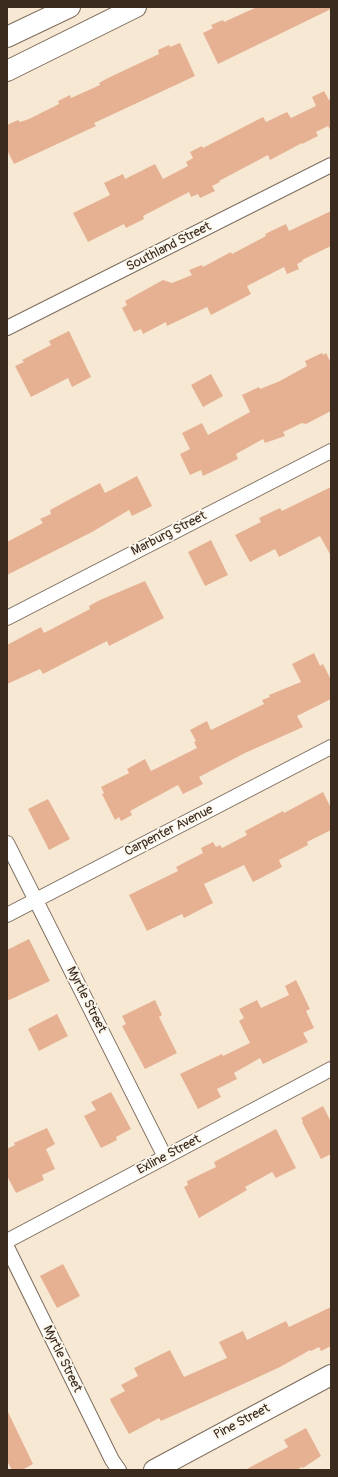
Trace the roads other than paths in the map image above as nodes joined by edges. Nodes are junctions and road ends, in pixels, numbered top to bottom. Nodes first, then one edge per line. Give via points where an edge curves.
1 (70, 7) edge
2 (136, 7) edge
3 (7, 38) edge
4 (7, 71) edge
5 (331, 165) edge
6 (7, 328) edge
7 (331, 450) edge
8 (7, 618) edge
9 (331, 747) edge
10 (7, 843) edge
11 (35, 900) junction
12 (7, 915) edge
13 (331, 1070) edge
14 (165, 1157) junction
15 (7, 1240) edge
16 (7, 1247) edge
17 (331, 1375) edge
18 (119, 1470) edge
19 (154, 1470) edge

1 - 3 main road
2 - 4 main road
5 - 6 street, Southland Street
7 - 8 street, Marburg Street
9 - 11 street, Carpenter Avenue
10 - 11 street, Myrtle Street
11 - 12 street, Carpenter Avenue
11 - 14 street, Myrtle Street
13 - 14 street, Exline Street
14 - 15 street, Exline Street
16 - 18 street, Myrtle Street
17 - 19 main road, Pine Street

